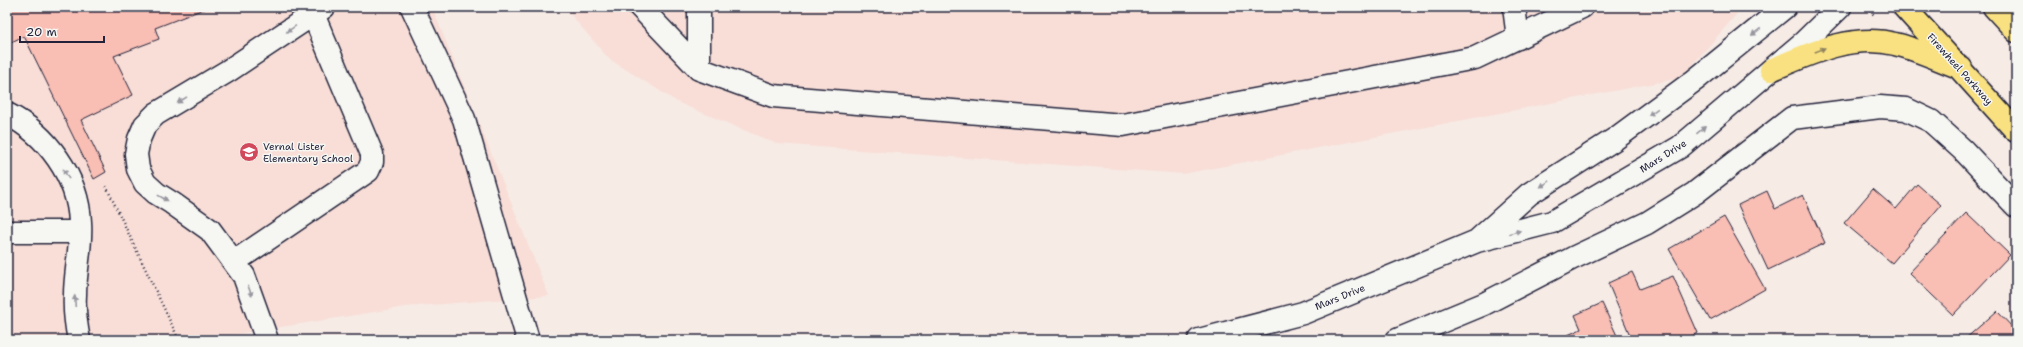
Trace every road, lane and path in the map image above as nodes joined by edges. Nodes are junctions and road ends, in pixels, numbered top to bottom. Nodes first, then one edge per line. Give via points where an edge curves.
1 (412, 7) edge
2 (640, 7) edge
3 (699, 7) edge
4 (1514, 7) edge
5 (1582, 7) edge
6 (1785, 7) edge
7 (1840, 7) edge
8 (1904, 7) edge
9 (1994, 7) edge
10 (1867, 8) dead end
11 (319, 10) edge
12 (1876, 16) dead end
13 (2016, 31) edge
14 (1518, 38) junction
15 (1961, 68) junction
16 (699, 69) junction
17 (1771, 70) junction
18 (7, 114) edge
19 (2016, 131) edge
20 (106, 186) dead end
21 (2016, 206) edge
22 (7, 232) edge
23 (80, 232) junction
24 (1477, 241) junction
25 (234, 262) junction
26 (79, 340) edge
27 (179, 340) edge
28 (267, 340) edge
29 (528, 340) edge
30 (1199, 340) edge
31 (1397, 340) edge

1 - 29 street via 464,119
2 - 16 street
3 - 16 street
4 - 14 street
5 - 14 street
6 -> 24 street, Mars Drive via 1695,80 1616,139 1528,194
7 - 17 street, Mars Drive
8 - 15 main road, Firewheel Parkway
9 - 13 main road
10 - 12 path
11 - 25 street via 372,154 372,162 368,171
11 -> 25 street via 228,71 156,114 145,125 139,139 136,154 138,169 145,183 210,230
14 - 16 street via 1475,58 1124,125 772,96
17 -> 15 main road via 1826,47 1871,41 1894,44
15 - 19 main road, Firewheel Parkway
24 -> 17 street, Mars Drive via 1552,222 1680,147
23 -> 18 street via 72,183 52,149 24,122
20 - 27 path
21 - 31 street via 1931,121 1906,109 1880,107 1792,118 1695,193 1647,223 1484,304
22 - 23 street
26 -> 23 street via 74,295
24 - 30 street, Mars Drive via 1303,313
25 -> 28 street via 244,276

